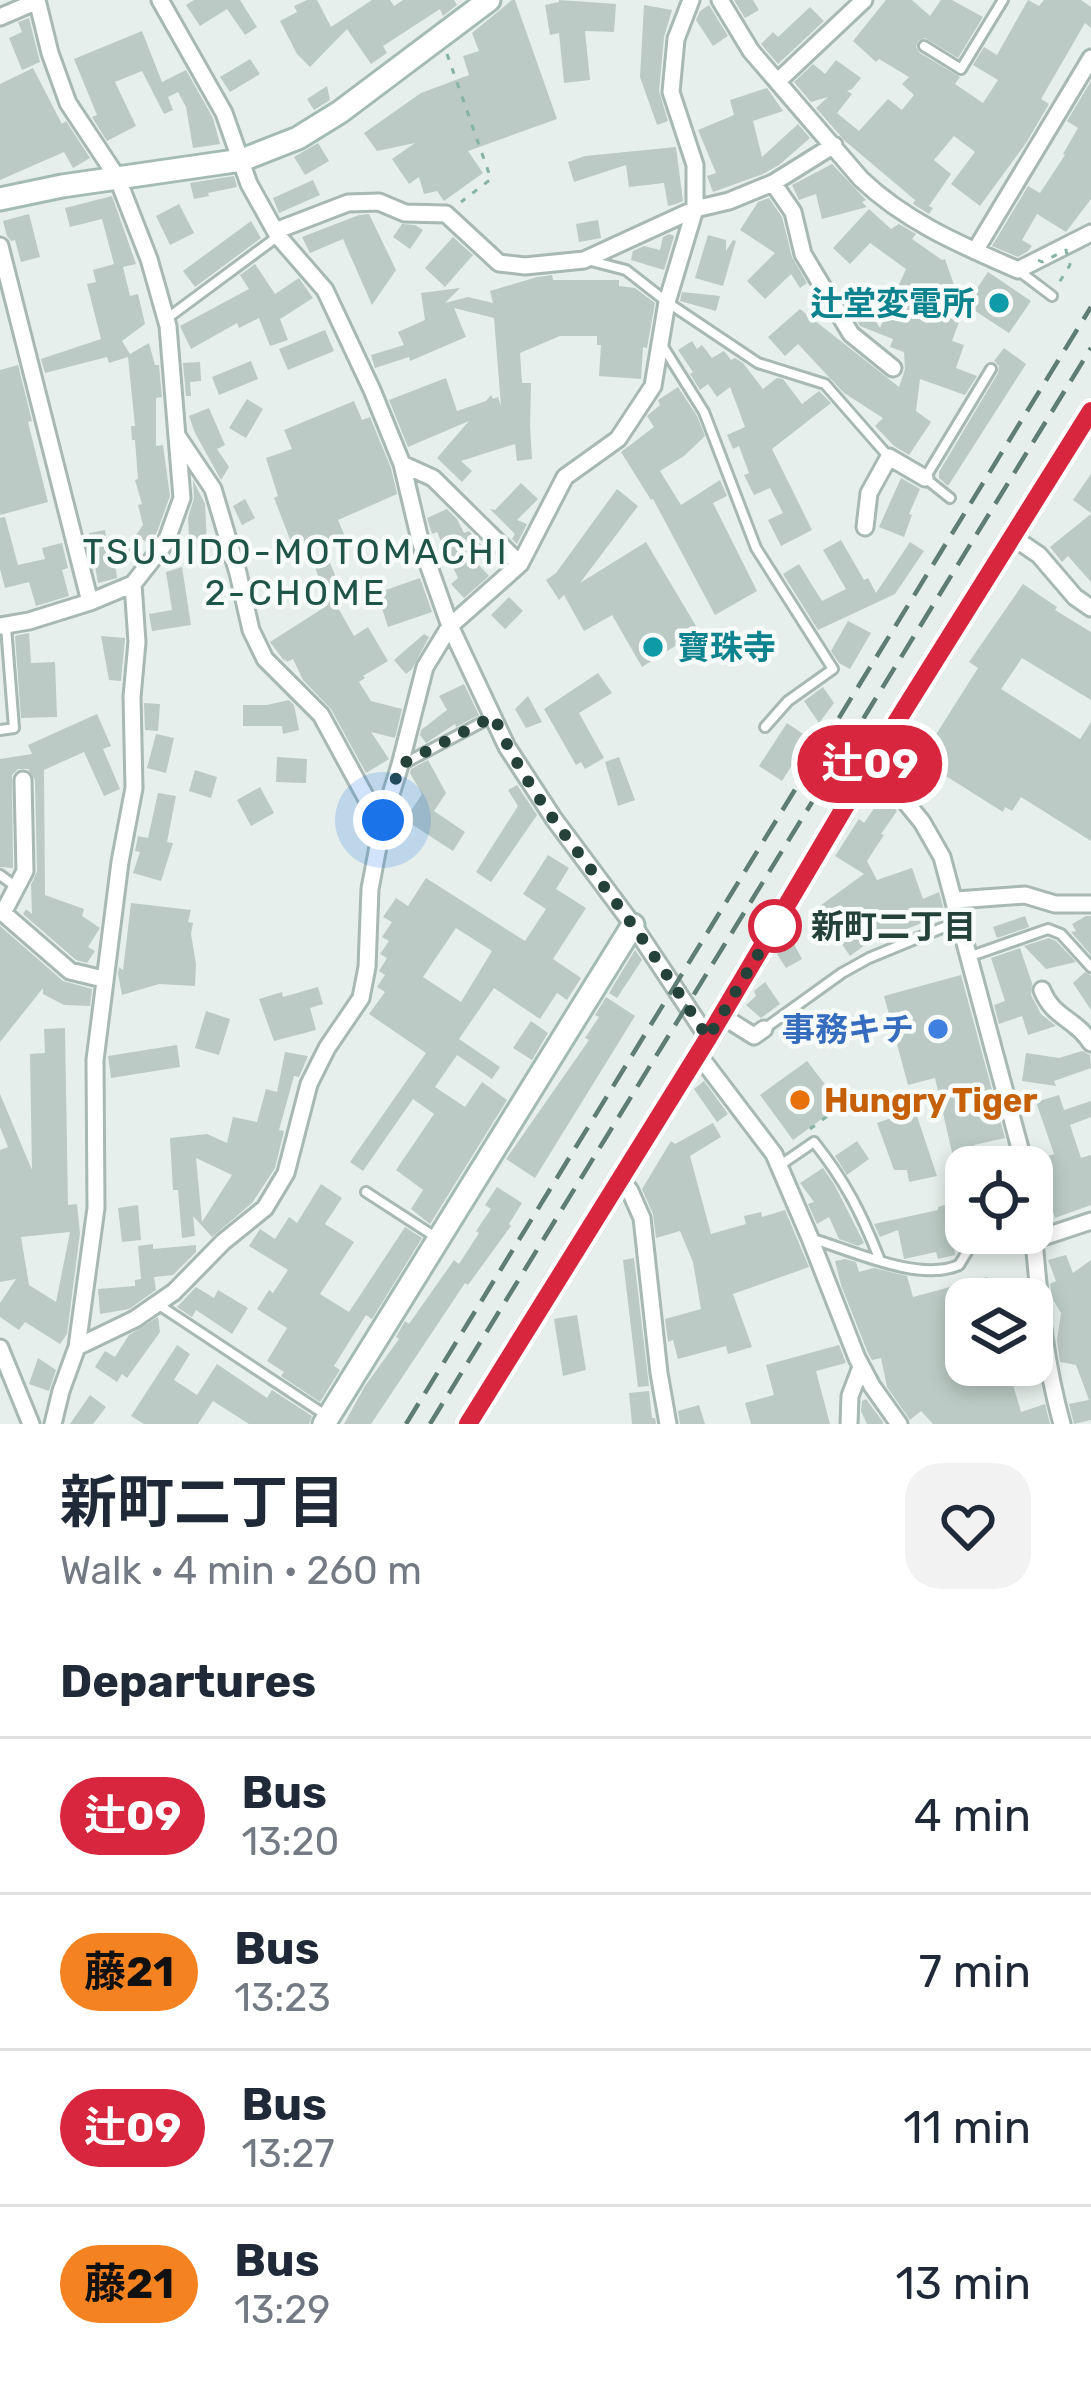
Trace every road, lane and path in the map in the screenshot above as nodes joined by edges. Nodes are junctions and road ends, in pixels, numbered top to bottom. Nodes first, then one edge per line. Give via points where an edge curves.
1 (37, 0) edge
2 (160, 0) edge
3 (489, 0) edge
4 (691, 0) edge
5 (720, 0) edge
6 (865, 0) edge
7 (1003, 0) edge
8 (0, 17) edge
9 (441, 35) junction
10 (924, 46) dead end
11 (1091, 58) edge
12 (778, 81) junction
13 (834, 145) junction
14 (242, 160) junction
15 (117, 177) junction
16 (773, 183) junction
17 (0, 199) edge
18 (695, 209) junction
19 (446, 214) junction
20 (276, 233) junction
21 (1088, 245) edge
22 (0, 246) edge
23 (975, 251) junction
24 (584, 260) junction
25 (1038, 260) junction
26 (1018, 270) junction
27 (1055, 291) joint
28 (667, 302) junction
29 (166, 320) junction
30 (661, 344) junction
31 (892, 368) dead end
32 (991, 369) dead end
33 (1091, 411) edge
34 (177, 435) junction
35 (889, 457) junction
36 (402, 464) junction
37 (925, 478) junction
38 (950, 498) dead end
39 (865, 527) dead end
40 (1014, 538) junction
41 (520, 564) junction
42 (133, 584) junction
43 (90, 602) junction
44 (1091, 608) edge
45 (3, 626) edge
46 (450, 626) junction
47 (494, 716) junction
48 (765, 727) dead end
49 (0, 730) edge
50 (872, 761) junction
51 (400, 765) junction
52 (22, 780) dead end
53 (382, 827) junction
54 (0, 875) edge
55 (16, 886) junction
56 (956, 900) junction
57 (1091, 904) edge
58 (961, 920) junction
59 (633, 925) junction
60 (970, 957) junction
61 (1091, 968) edge
62 (103, 979) junction
63 (1042, 990) dead end
64 (722, 1016) junction
65 (764, 1029) joint
66 (1091, 1043) edge
67 (703, 1046) junction
68 (850, 1091) dead end
69 (810, 1129) dead end
70 (1020, 1146) edge
71 (779, 1166) junction
72 (620, 1178) junction
73 (366, 1192) dead end
74 (1091, 1221) edge
75 (1053, 1234) edge
76 (810, 1238) junction
77 (439, 1239) junction
78 (966, 1254) edge
79 (1035, 1254) edge
80 (879, 1259) junction
81 (157, 1304) junction
82 (77, 1347) junction
83 (0, 1348) edge
84 (861, 1367) junction
85 (326, 1420) edge
86 (32, 1424) edge
87 (52, 1424) edge
88 (468, 1424) edge
89 (668, 1424) edge
90 (849, 1424) edge
91 (898, 1424) edge
92 (1062, 1424) edge

1 - 8 street
1 - 15 street via 68,103
2 - 14 street
3 - 9 street
4 - 18 street via 676,40 671,92 695,165
5 - 12 street
6 - 12 street
7 - 10 lane via 961,69
9 - 14 street via 326,121
9 - 19 path via 491,179
11 - 23 street
12 - 13 street
13 - 16 street
13 - 23 street via 880,198
14 - 15 street
14 - 20 street
15 - 17 street
15 - 29 street
16 - 18 street
16 - 31 street via 851,334
18 - 24 street
18 - 28 street
19 - 20 street via 348,203
19 - 24 street via 499,263
20 - 29 lane
20 - 36 street via 325,290
21 - 25 street
22 - 43 street
23 - 26 street
24 - 28 lane via 626,270
25 - 26 street
25 - 27 path, bridge via 1066,250 1070,265
26 - 27 lane
28 - 30 street
28 - 35 lane via 758,363 825,384
29 - 34 street
30 - 41 street via 653,386 618,439 565,477
30 - 48 lane via 704,412 756,548 833,669
32 - 37 lane
33 - 40 street
34 - 42 street via 182,498 166,542
34 - 53 street via 213,489 265,658 321,715
35 - 37 street
35 - 39 street via 869,493
36 - 41 street via 433,478
36 - 46 street
37 - 38 lane
40 - 44 street
40 - 50 street
41 - 46 street
42 - 43 street
42 - 62 street via 134,788
43 - 45 street
45 - 49 lane via 14,728
46 - 47 street
46 - 51 street via 425,667
47 - 51 lane
47 - 59 street via 554,819
50 - 56 street via 933,838
50 - 64 street
51 - 53 street
52 - 55 street via 25,871
53 - 81 street via 361,998 309,1084 286,1173 265,1208
54 - 55 lane
55 - 62 street via 3,913 70,970
56 - 57 street via 1025,895
56 - 58 street
58 - 60 street
58 - 65 lane via 869,958
59 - 67 street
59 - 77 street
60 - 61 lane via 1048,929
60 - 70 street
62 - 82 street via 96,1208
63 - 66 street via 1052,1010
64 - 65 street via 754,1036
64 - 67 street
67 - 71 street
67 - 72 street
68 - 69 path
71 - 76 street
71 - 80 lane via 814,1142 843,1179
72 - 88 street
72 - 89 street via 642,1218
73 - 77 lane
74 - 75 street
76 - 80 lane
76 - 84 street
77 - 85 street
78 - 80 lane via 950,1269
79 - 92 street
81 - 82 street
81 - 85 lane
82 - 87 street
83 - 86 street
84 - 90 street
84 - 91 street

